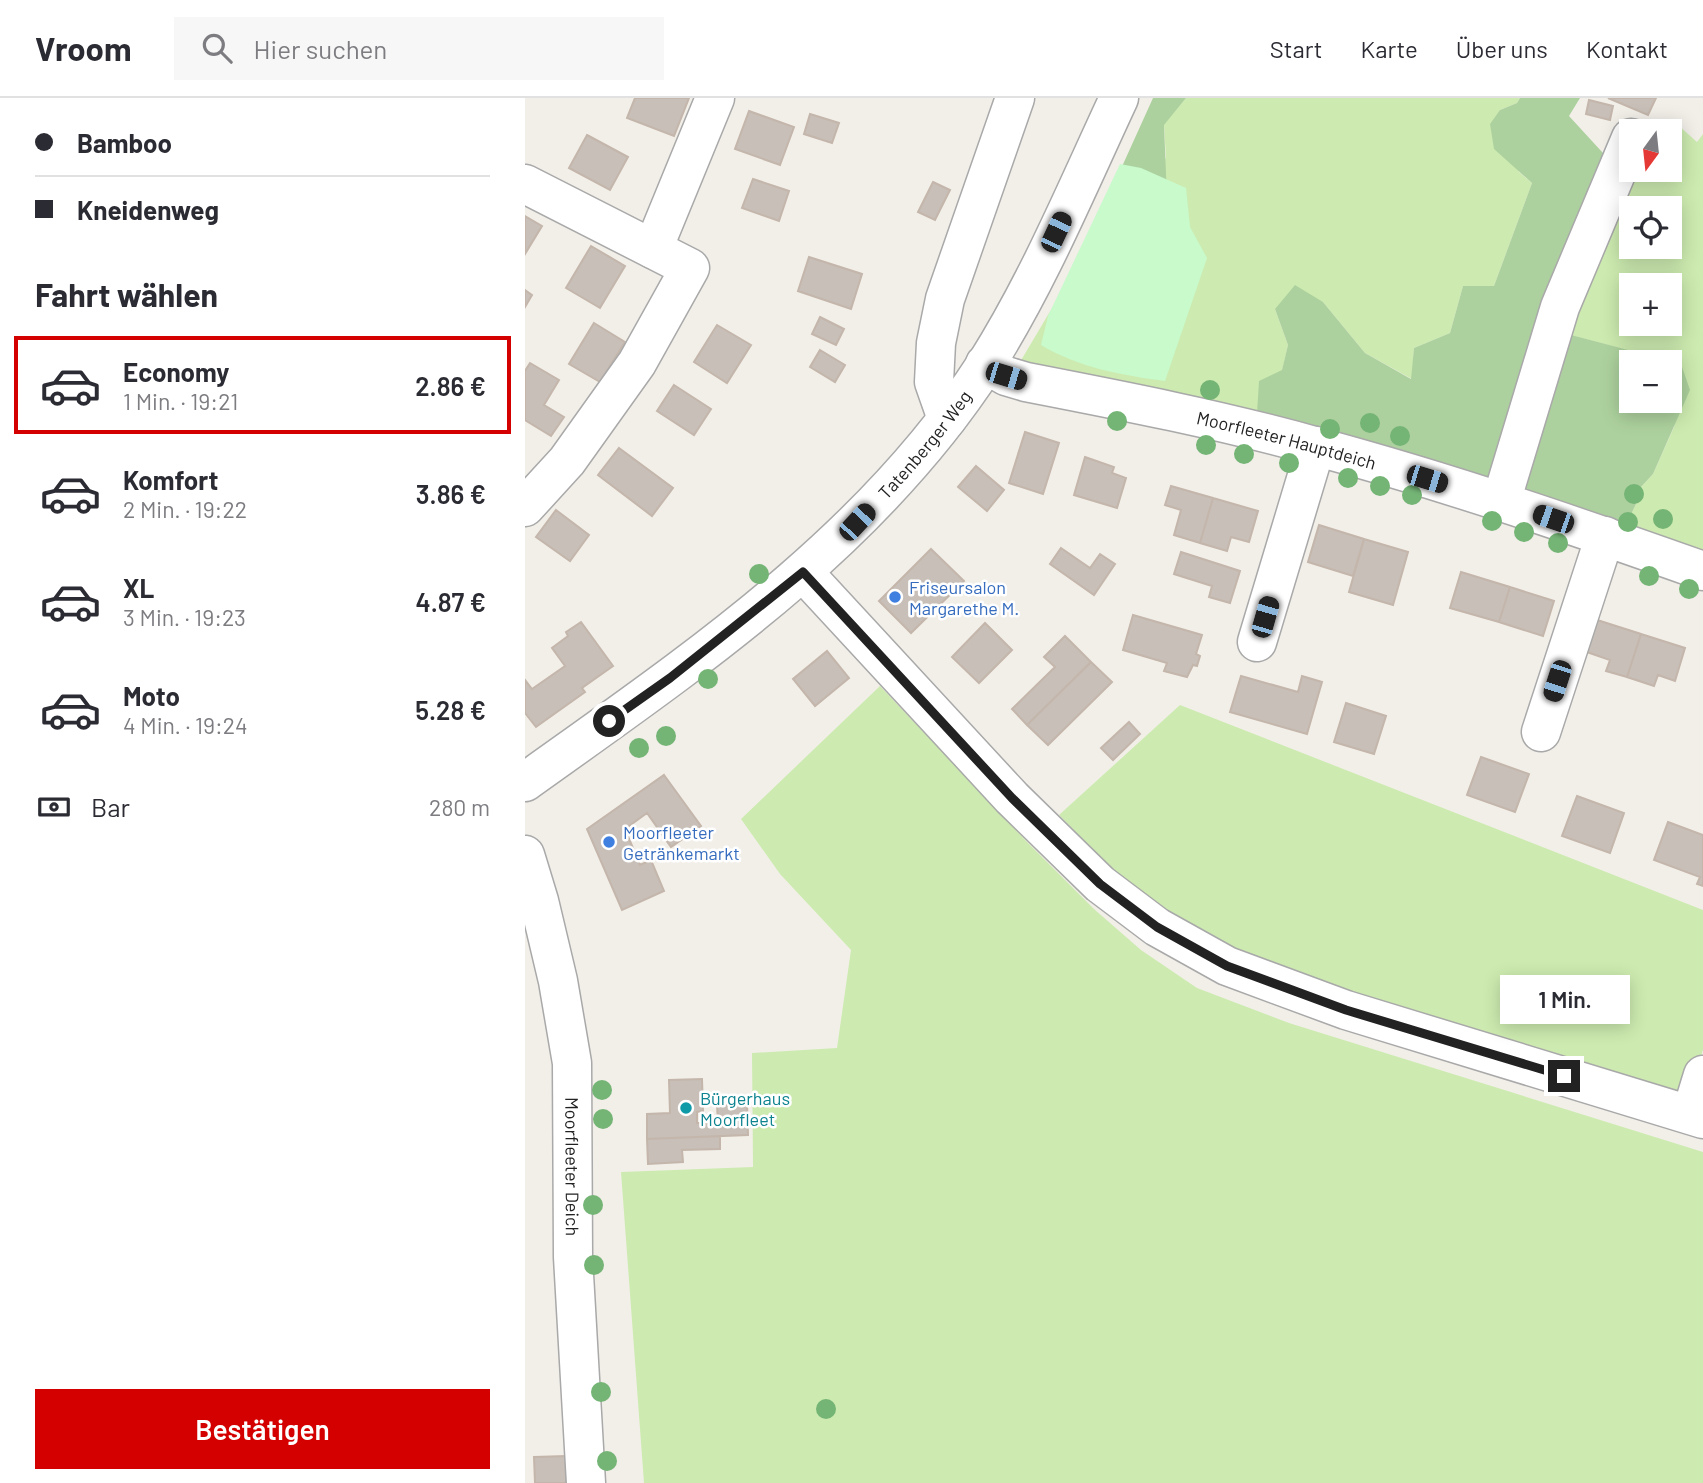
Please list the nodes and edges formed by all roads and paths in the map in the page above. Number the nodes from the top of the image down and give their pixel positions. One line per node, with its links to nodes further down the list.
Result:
1 (715, 98): 6 (street)
2 (1015, 98): 8 (street)
3 (1118, 98): 7 (street, Tatenberger Weg)
4 (1619, 166): 10 (street)
5 (525, 184): 6 (street)
6 (653, 249): 11 (street)
7 (985, 364): 8 (street, Tatenberger Weg); 9 (street, Moorfleeter Hauptdeich)
8 (947, 419): 14 (street, Tatenberger Weg)
9 (1316, 446): 10 (street, Moorfleeter Hauptdeich); 15 (street)
10 (1501, 502): 12 (street, Moorfleeter Hauptdeich)
11 (525, 507)
12 (1605, 536): 13 (street, Moorfleeter Hauptdeich); 16 (street)
13 (1703, 571)
14 (803, 572): 17 (street, Tatenberger Weg); 20 (street)
15 (1257, 642)
16 (1541, 732)
17 (525, 782)
18 (525, 855): 21 (street, Moorfleeter Deich)
19 (1703, 1074): 20 (street)
20 (1697, 1116)
21 (586, 1483)

